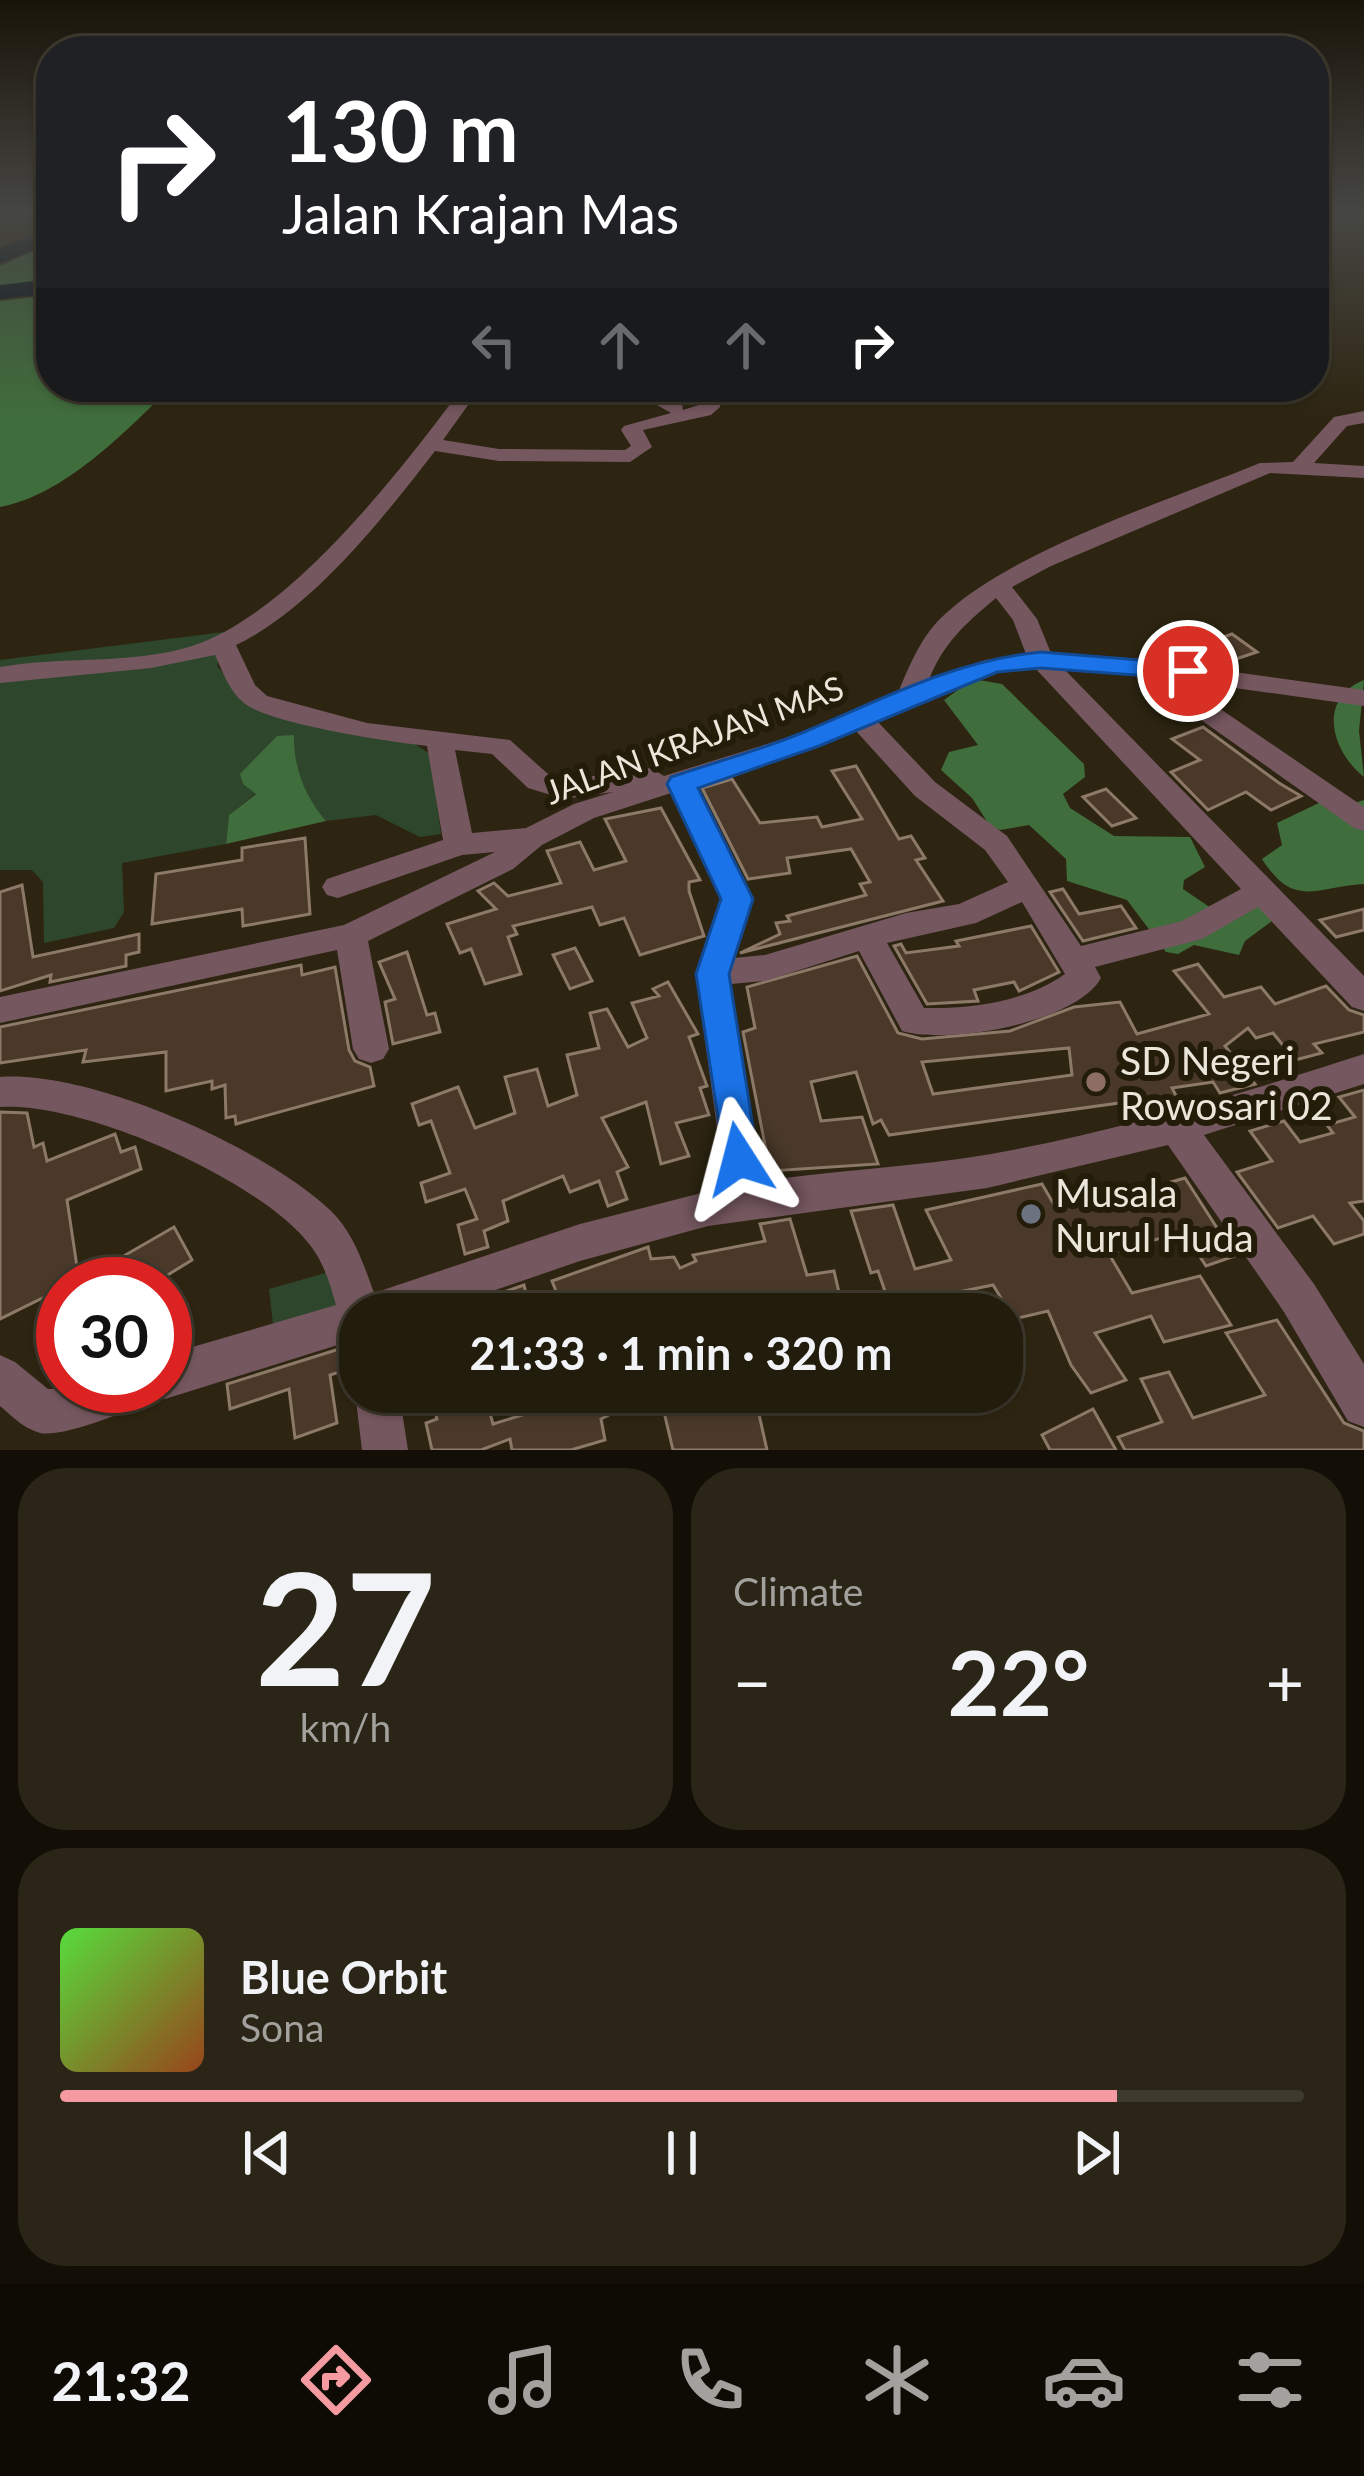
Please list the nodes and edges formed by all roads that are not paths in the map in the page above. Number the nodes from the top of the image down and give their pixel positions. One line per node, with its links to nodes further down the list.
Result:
1 (461, 402): 6 (street)
2 (663, 402): 4 (street)
3 (712, 402): 6 (street)
4 (674, 408)
5 (1364, 417): 7 (street)
6 (431, 444): 10 (street)
7 (1300, 467): 8 (street); 9 (street)
8 (1364, 472)
9 (998, 585): 11 (street); 14 (street)
10 (224, 644): 13 (street); 17 (street)
11 (1041, 660): 12 (street, JALAN KRAJAN MAS); 14 (street, JALAN KRAJAN MAS); 24 (street)
12 (1142, 667): 15 (street, JALAN KRAJAN MAS); 19 (street)
13 (0, 675)
14 (910, 696): 16 (street, JALAN KRAJAN MAS)
15 (1364, 698)
16 (859, 718): 18 (street, JALAN KRAJAN MAS); 22 (street)
17 (440, 742): 18 (street); 21 (street)
18 (692, 780): 20 (street, JALAN KRAJAN MAS); 28 (street)
19 (1364, 821)
20 (531, 838): 21 (street); 25 (street, JALAN KRAJAN MAS)
21 (459, 845): 23 (street)
22 (1028, 886): 26 (street); 27 (street)
23 (338, 887)
24 (1262, 890): 27 (street); 29 (street)
25 (351, 934): 30 (street, JALAN KRAJAN MAS); 31 (street)
26 (868, 938): 27 (street); 28 (street)
27 (1073, 960)
28 (712, 974): 35 (street)
29 (1364, 998)
30 (0, 1010)
31 (371, 1049)
32 (1364, 1069): 34 (street)
33 (0, 1092): 36 (street)
34 (1179, 1131): 35 (street); 41 (street)
35 (746, 1201): 37 (street)
36 (353, 1293)
37 (428, 1293)
38 (339, 1323): 39 (street)
39 (192, 1369)
40 (0, 1377): 42 (street)
41 (1364, 1405)
42 (36, 1408)
43 (379, 1413): 44 (street)
44 (385, 1450)

